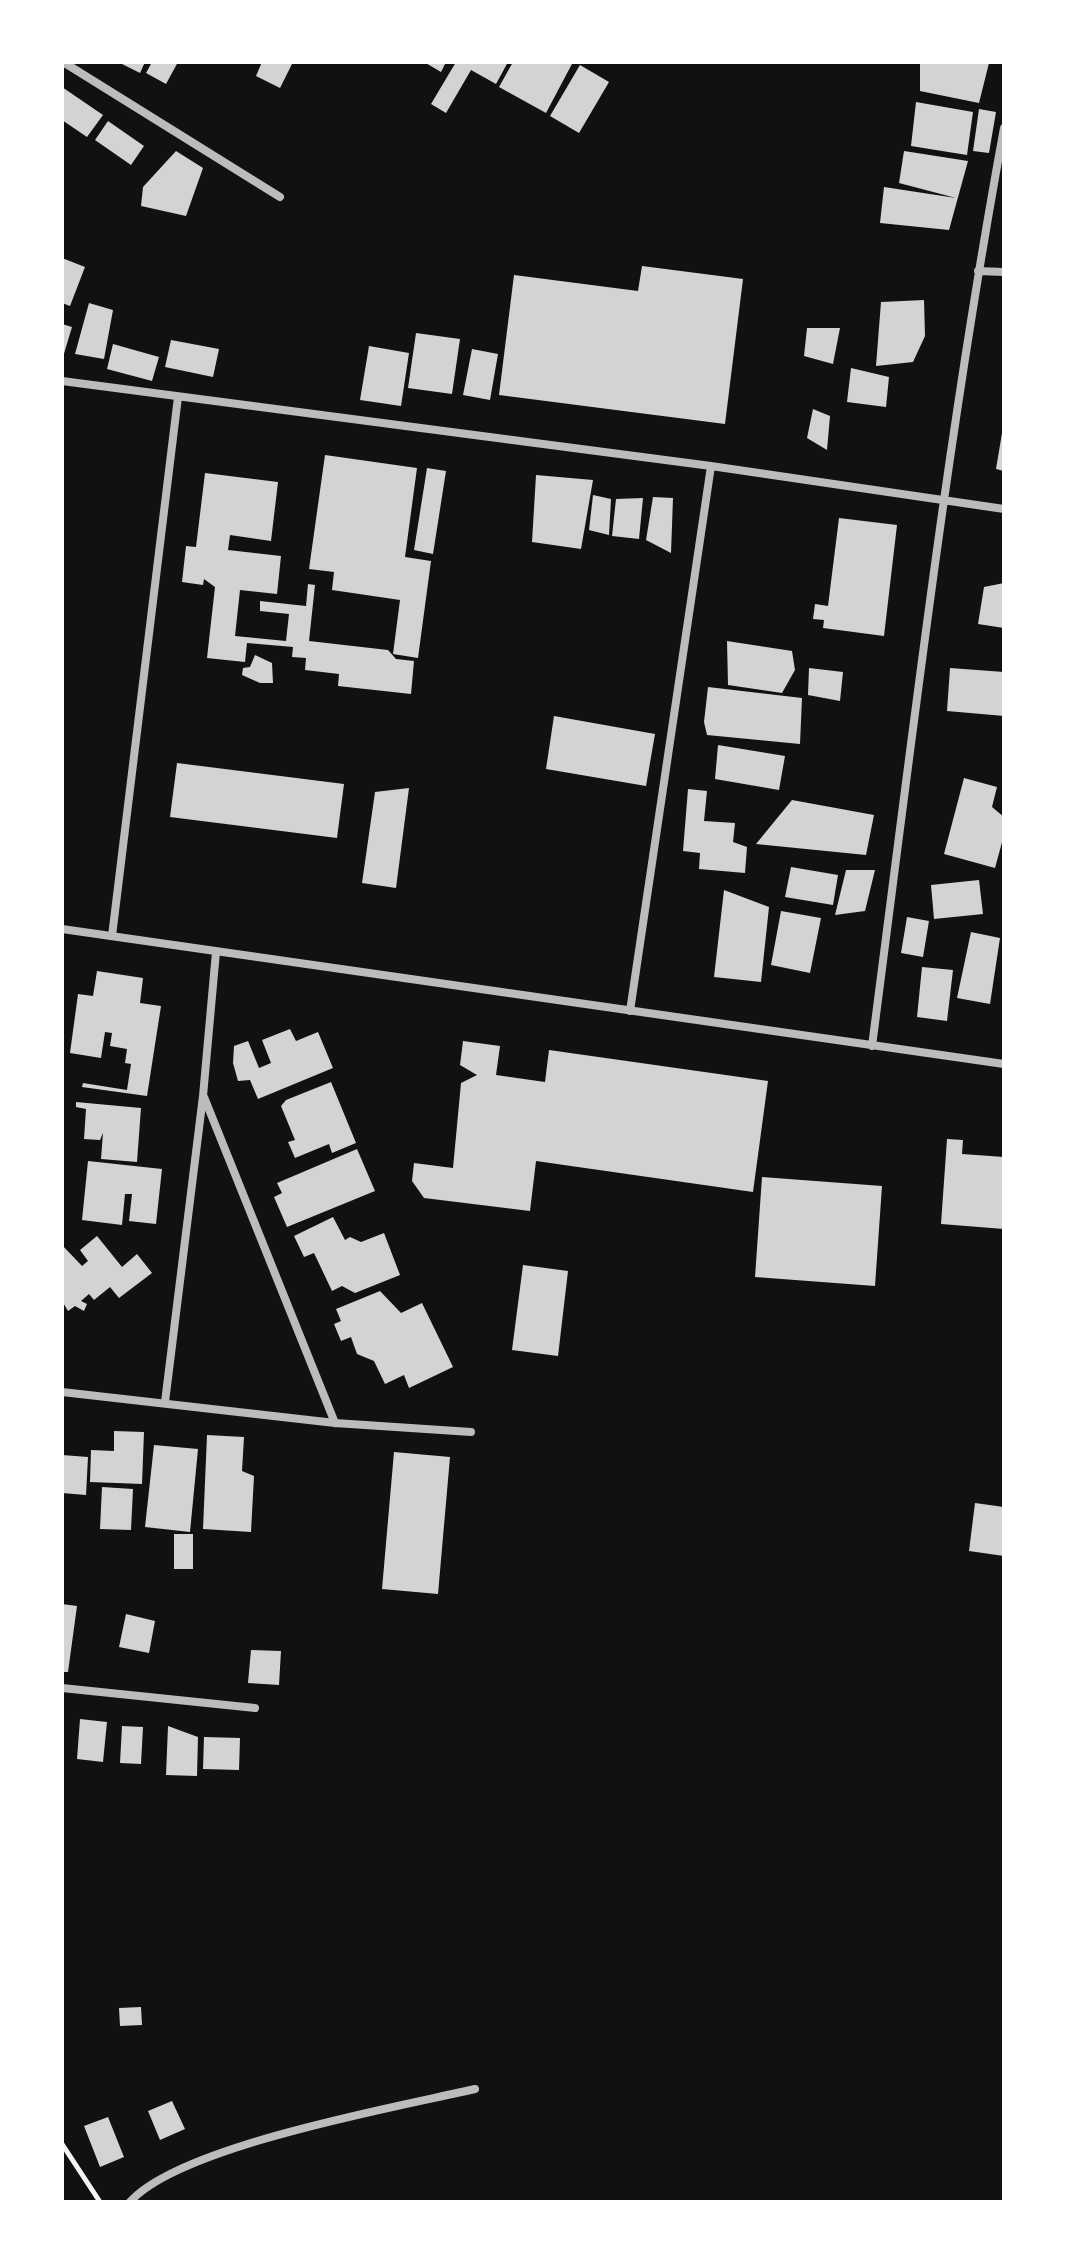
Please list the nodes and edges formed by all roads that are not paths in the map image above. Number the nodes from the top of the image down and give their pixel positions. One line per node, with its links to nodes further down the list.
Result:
1 (63, 62): 3 (street)
2 (1004, 128): 4 (street)
3 (280, 197)
4 (978, 271): 5 (street); 9 (street)
5 (1004, 272)
6 (62, 381): 7 (street)
7 (178, 397): 8 (street); 12 (street)
8 (711, 466): 9 (street); 14 (street)
9 (943, 502): 10 (street); 15 (street)
10 (1004, 509)
11 (62, 929): 12 (street)
12 (112, 936): 13 (street)
13 (216, 952): 14 (street); 17 (street)
14 (630, 1011): 15 (street)
15 (872, 1046): 16 (street)
16 (1004, 1064)
17 (203, 1096): 19 (street); 20 (street)
18 (62, 1392): 19 (street)
19 (165, 1402): 20 (street)
20 (335, 1423): 21 (street)
21 (471, 1432)
22 (62, 1688): 23 (street)
23 (255, 1708)
24 (475, 2089): 25 (street)
25 (130, 2202)

